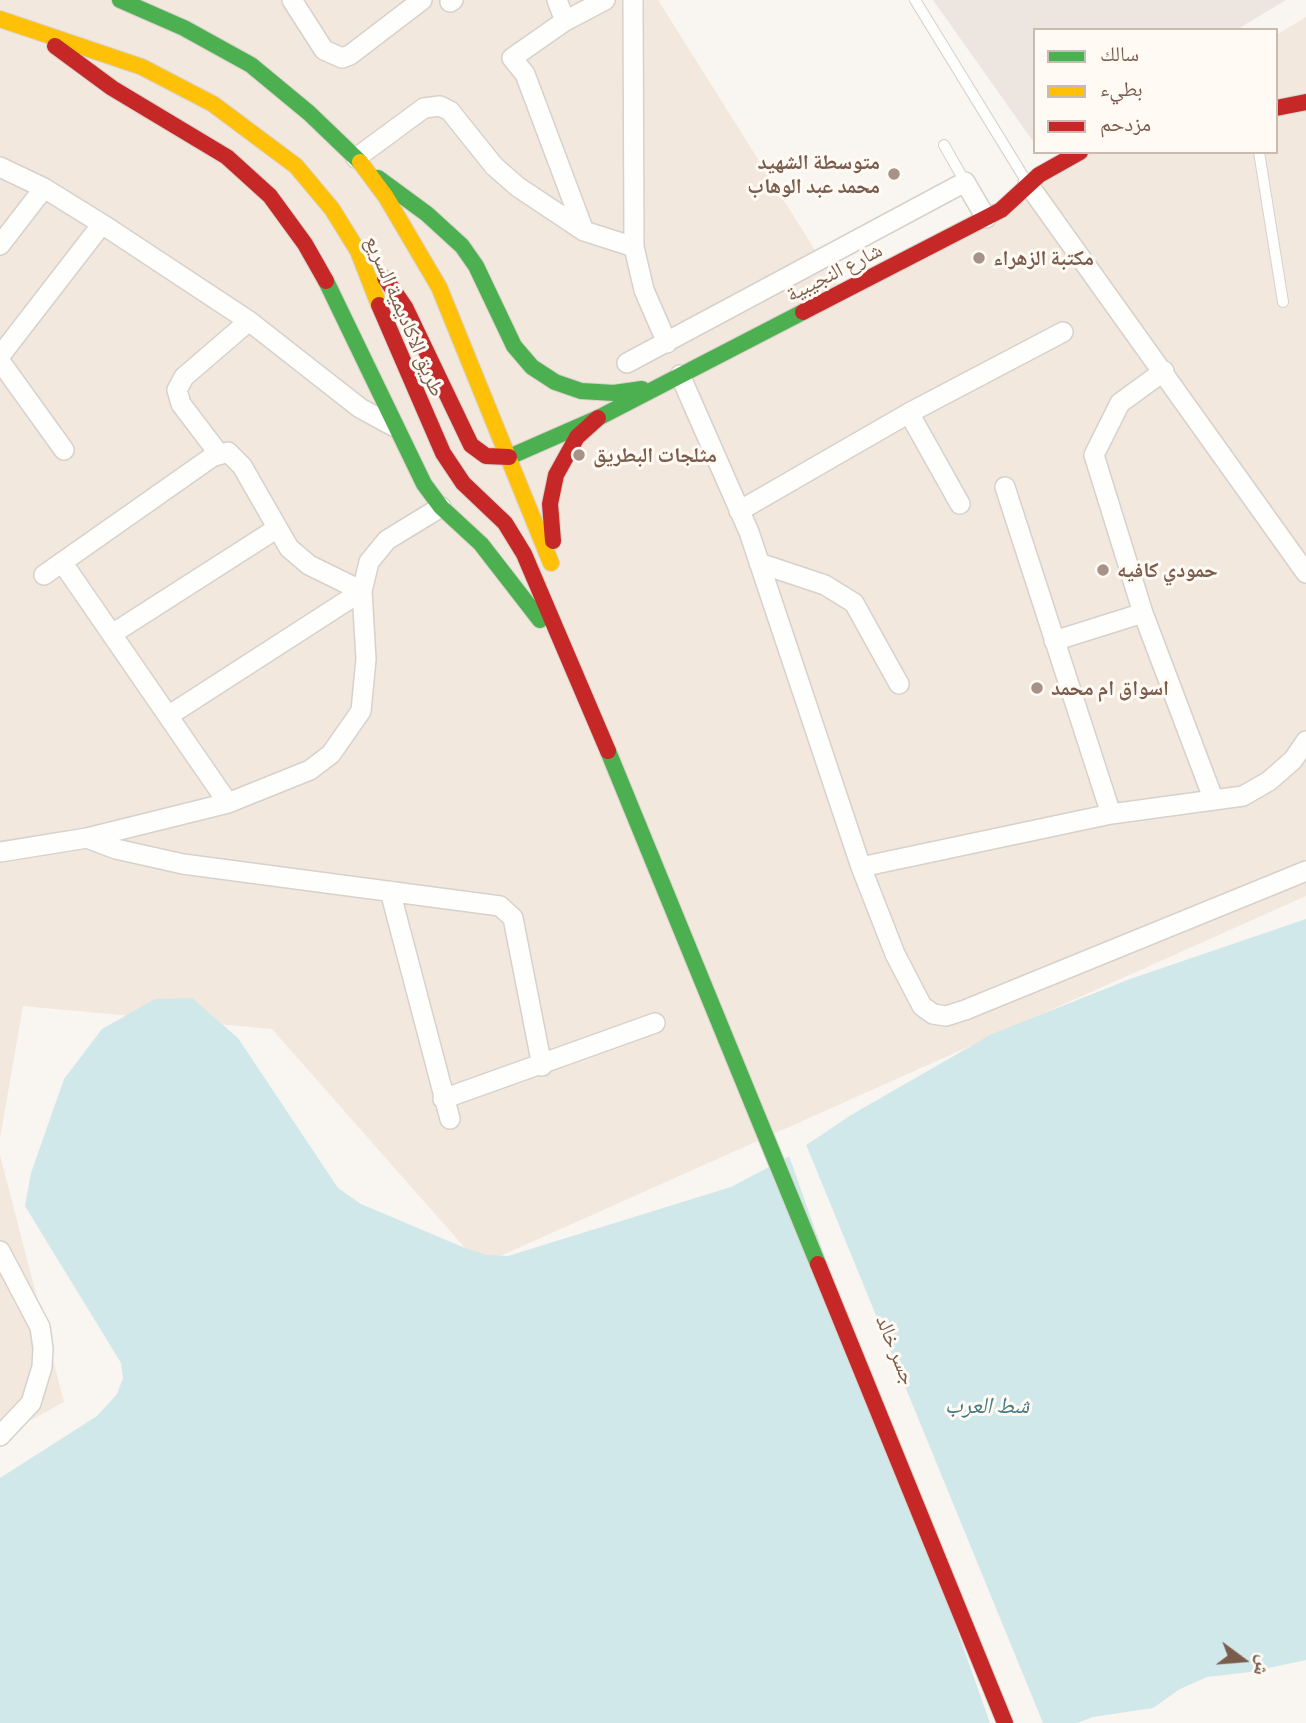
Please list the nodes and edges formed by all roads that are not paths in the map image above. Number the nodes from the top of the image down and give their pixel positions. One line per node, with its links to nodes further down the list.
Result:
1 (120, 0): 16 (main road, طريق الاكاديمية السريع)
2 (292, 0): 3 (street)
3 (422, 0)
4 (556, 0): 9 (street)
5 (605, 0): 9 (street)
6 (633, 0): 25 (street)
7 (915, 0): 19 (lane)
8 (0, 19): 10 (main road, طريق الاكاديمية السريع)
9 (565, 21): 23 (street)
10 (40, 32): 26 (main road, طريق الاكاديمية السريع); 38 (main road)
11 (1306, 102): 12 (main road)
12 (1278, 108)
13 (944, 145): 18 (lane)
14 (1076, 154): 19 (main road, شارع النجيبية)
15 (1259, 154): 27 (lane)
16 (358, 161): 23 (street); 35 (main road); 41 (main road, طريق الاكاديمية السريع)
17 (0, 167): 20 (street)
18 (965, 182): 21 (street); 30 (street)
19 (1028, 184): 21 (main road, شارع النجيبية); 34 (street)
20 (44, 188): 22 (street); 24 (street)
21 (986, 218): 35 (main road, شارع النجيبية)
22 (102, 224): 28 (street); 31 (street)
23 (584, 231): 25 (street)
24 (0, 245)
25 (634, 247): 30 (street)
26 (358, 251): 41 (main road); 54 (main road, طريق الاكاديمية السريع)
27 (1283, 302)
28 (248, 321): 38 (street); 40 (street)
29 (1063, 332): 36 (street)
30 (667, 344): 33 (street)
31 (0, 356)
32 (0, 361): 39 (street)
33 (627, 363)
34 (1164, 371): 49 (street); 52 (street)
35 (675, 377): 37 (main road, شارع النجيبية); 45 (street)
36 (909, 413): 43 (street); 45 (street)
37 (598, 418): 41 (main road); 41 (main road, طريق الاكاديمية السريع)
38 (396, 427): 44 (main road)
39 (64, 450)
40 (219, 454): 46 (street); 47 (street)
41 (509, 457)
42 (1005, 487): 55 (street)
43 (960, 504)
44 (441, 507): 51 (street); 54 (main road)
45 (739, 511): 48 (street)
46 (276, 528): 51 (street); 53 (street)
47 (62, 562): 50 (street); 53 (street)
48 (759, 563): 56 (street); 65 (street)
49 (1306, 573)
50 (44, 575)
51 (362, 591): 57 (street); 61 (street)
52 (1143, 613): 55 (street); 60 (street)
53 (112, 634): 57 (street)
54 (559, 637): 58 (main road, طريق الاكاديمية السريع)
55 (1054, 641): 62 (street)
56 (899, 684)
57 (168, 716): 61 (street)
58 (604, 741): 74 (main road, جسر خالد)
59 (1306, 741): 60 (street)
60 (1213, 798): 62 (street)
61 (228, 803): 63 (street)
62 (1111, 814): 65 (street)
63 (87, 838): 64 (street); 67 (street)
64 (0, 852)
65 (861, 867): 66 (street)
66 (1306, 871)
67 (390, 891): 69 (street); 70 (street)
68 (655, 1023): 69 (street)
69 (542, 1066): 70 (street)
70 (443, 1099): 71 (street)
71 (450, 1119)
72 (0, 1251): 73 (street)
73 (0, 1436)
74 (1005, 1723)

